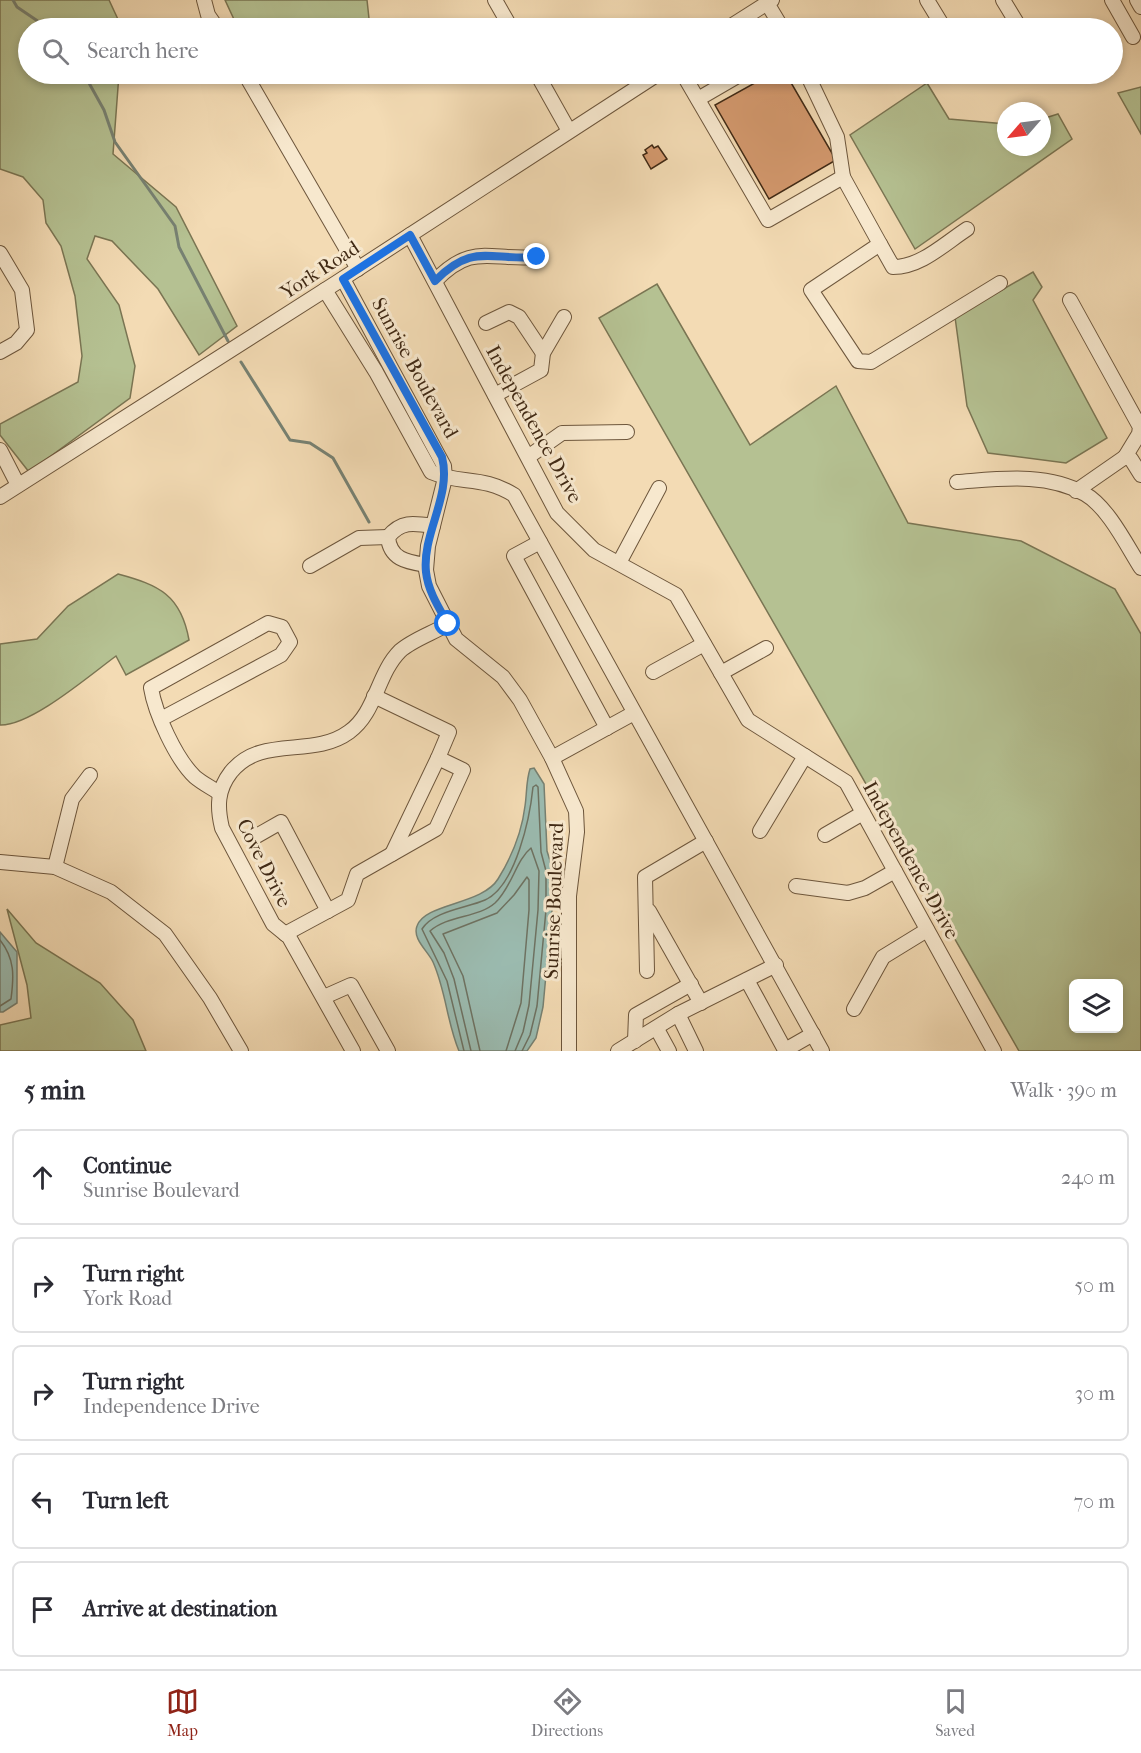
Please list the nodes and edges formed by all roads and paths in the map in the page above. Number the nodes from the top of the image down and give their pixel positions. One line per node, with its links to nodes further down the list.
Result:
1 (204, 0): 9 (street)
2 (495, 0): 10 (street)
3 (927, 0): 13 (street)
4 (1003, 0): 14 (street)
5 (1112, 0): 15 (street)
6 (1137, 0): 8 (street)
7 (770, 2): 11 (street); 12 (street)
8 (1141, 7)
9 (210, 18)
10 (505, 18)
11 (744, 18)
12 (777, 18)
13 (938, 18)
14 (1014, 18)
15 (1122, 18)
16 (1123, 19): 17 (street)
17 (1133, 37)
18 (251, 84): 32 (street)
19 (543, 84): 25 (street)
20 (642, 84): 25 (street, York Road)
21 (689, 84): 24 (street)
22 (724, 84): 24 (street)
23 (812, 84): 26 (street)
24 (698, 99): 26 (street)
25 (569, 131): 28 (street, York Road)
26 (843, 177): 29 (street)
27 (967, 229): 29 (street)
28 (410, 235): 32 (street, York Road); 34 (street, Independence Drive)
29 (880, 244): 35 (street)
30 (0, 253): 40 (street)
31 (537, 257): 34 (street)
32 (358, 269): 33 (street, York Road)
33 (343, 279): 36 (street, York Road); 48 (street, Sunrise Boulevard)
34 (435, 281): 42 (street, Independence Drive)
35 (1000, 283)
36 (325, 290): 48 (street, Sunrise Boulevard); 50 (street, York Road)
37 (1070, 300): 46 (street)
38 (564, 317): 41 (street)
39 (486, 323): 41 (street)
40 (0, 352)
41 (543, 353): 42 (street)
42 (495, 395): 45 (street, Independence Drive)
43 (627, 432): 45 (street)
44 (0, 450): 50 (street)
45 (528, 456): 57 (street, Independence Drive)
46 (1125, 457): 47 (street); 52 (street)
47 (1141, 475)
48 (445, 478): 54 (street, Sunrise Boulevard); 56 (street)
49 (957, 482): 52 (street)
50 (18, 485): 53 (street, York Road)
51 (659, 488): 57 (street)
52 (1077, 491): 60 (street)
53 (1, 492)
54 (433, 526): 55 (street); 58 (street, Sunrise Boulevard)
55 (388, 537): 58 (street); 59 (street)
56 (540, 542): 67 (street); 69 (street)
57 (619, 564): 62 (street, Independence Drive)
58 (426, 565): 61 (street, Sunrise Boulevard)
59 (310, 566)
60 (1141, 568)
61 (448, 624): 66 (street); 72 (street, Sunrise Boulevard)
62 (704, 644): 64 (street); 65 (street, Independence Drive)
63 (766, 648): 65 (street)
64 (653, 672)
65 (721, 673): 70 (street, Independence Drive)
66 (374, 696): 71 (street); 74 (street)
67 (634, 713): 69 (street); 79 (street)
68 (161, 719): 68 (street); 74 (street)
69 (607, 728): 72 (street)
70 (805, 756): 75 (street, Independence Drive); 76 (street)
71 (438, 758): 80 (street); 80 (street)
72 (552, 758): 103 (street, Sunrise Boulevard)
73 (90, 775): 82 (street)
74 (219, 793): 88 (street, Cove Drive)
75 (863, 813): 77 (street); 83 (street, Independence Drive)
76 (760, 831)
77 (825, 835)
78 (253, 838): 86 (street)
79 (706, 841): 85 (street); 89 (street)
80 (392, 854): 86 (street)
81 (0, 862): 82 (street)
82 (55, 867): 100 (street)
83 (895, 871): 84 (street); 87 (street, Independence Drive)
84 (796, 886)
85 (646, 906): 90 (street); 92 (street)
86 (328, 911): 88 (street)
87 (927, 930): 95 (street); 108 (street, Independence Drive)
88 (285, 934): 93 (street, Cove Drive)
89 (776, 965): 91 (street); 98 (street)
90 (647, 971)
91 (747, 980): 94 (street); 98 (street)
92 (691, 984): 94 (street); 99 (street)
93 (324, 997): 101 (street, Cove Drive); 102 (street)
94 (701, 1003): 96 (street)
95 (854, 1009)
96 (678, 1014): 97 (street); 106 (street)
97 (657, 1029): 99 (street); 105 (street)
98 (813, 1034): 107 (street)
99 (635, 1041): 104 (street)
100 (241, 1051)
101 (353, 1051)
102 (387, 1051)
103 (569, 1051)
104 (618, 1051)
105 (669, 1051)
106 (696, 1051)
107 (822, 1051)
108 (993, 1051)

